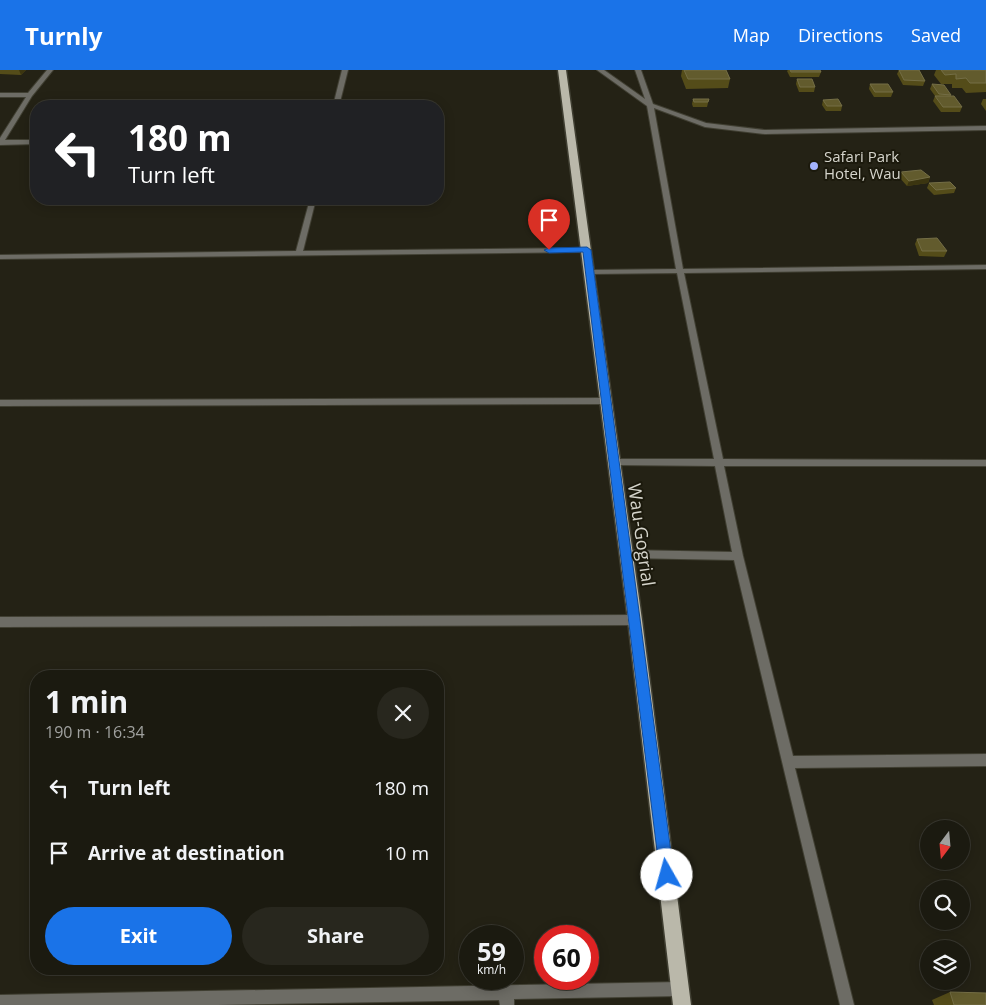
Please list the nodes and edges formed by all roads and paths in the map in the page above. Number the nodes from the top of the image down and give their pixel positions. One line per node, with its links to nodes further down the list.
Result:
1 (50, 70): 7 (street)
2 (345, 70): 8 (street)
3 (562, 70): 14 (main road, Wau-Gogrial)
4 (600, 70): 9 (street)
5 (638, 70): 9 (street)
6 (0, 95): 7 (street)
7 (30, 95): 12 (street)
8 (338, 100)
9 (650, 105): 10 (street); 18 (street)
10 (986, 128)
11 (30, 142): 12 (street)
12 (0, 143)
13 (311, 205): 15 (street)
14 (587, 250): 15 (street); 19 (main road, Wau-Gogrial)
15 (299, 253): 16 (street)
16 (0, 257)
17 (986, 267): 18 (street)
18 (680, 271): 19 (street); 23 (street)
19 (590, 272): 20 (main road, Wau-Gogrial)
20 (606, 401): 21 (street); 22 (main road, Wau-Gogrial)
21 (0, 403)
22 (614, 462): 23 (street); 25 (main road, Wau-Gogrial)
23 (719, 462): 24 (street); 26 (street)
24 (986, 463)
25 (626, 554): 26 (street); 27 (main road, Wau-Gogrial)
26 (738, 556): 30 (street)
27 (635, 620): 28 (street); 31 (main road, Wau-Gogrial)
28 (0, 622)
29 (986, 760): 30 (street)
30 (788, 762): 35 (street)
31 (680, 989): 32 (street); 34 (main road, Wau-Gogrial)
32 (507, 998): 33 (street)
33 (0, 1002)
34 (682, 1005)
35 (847, 1005)

